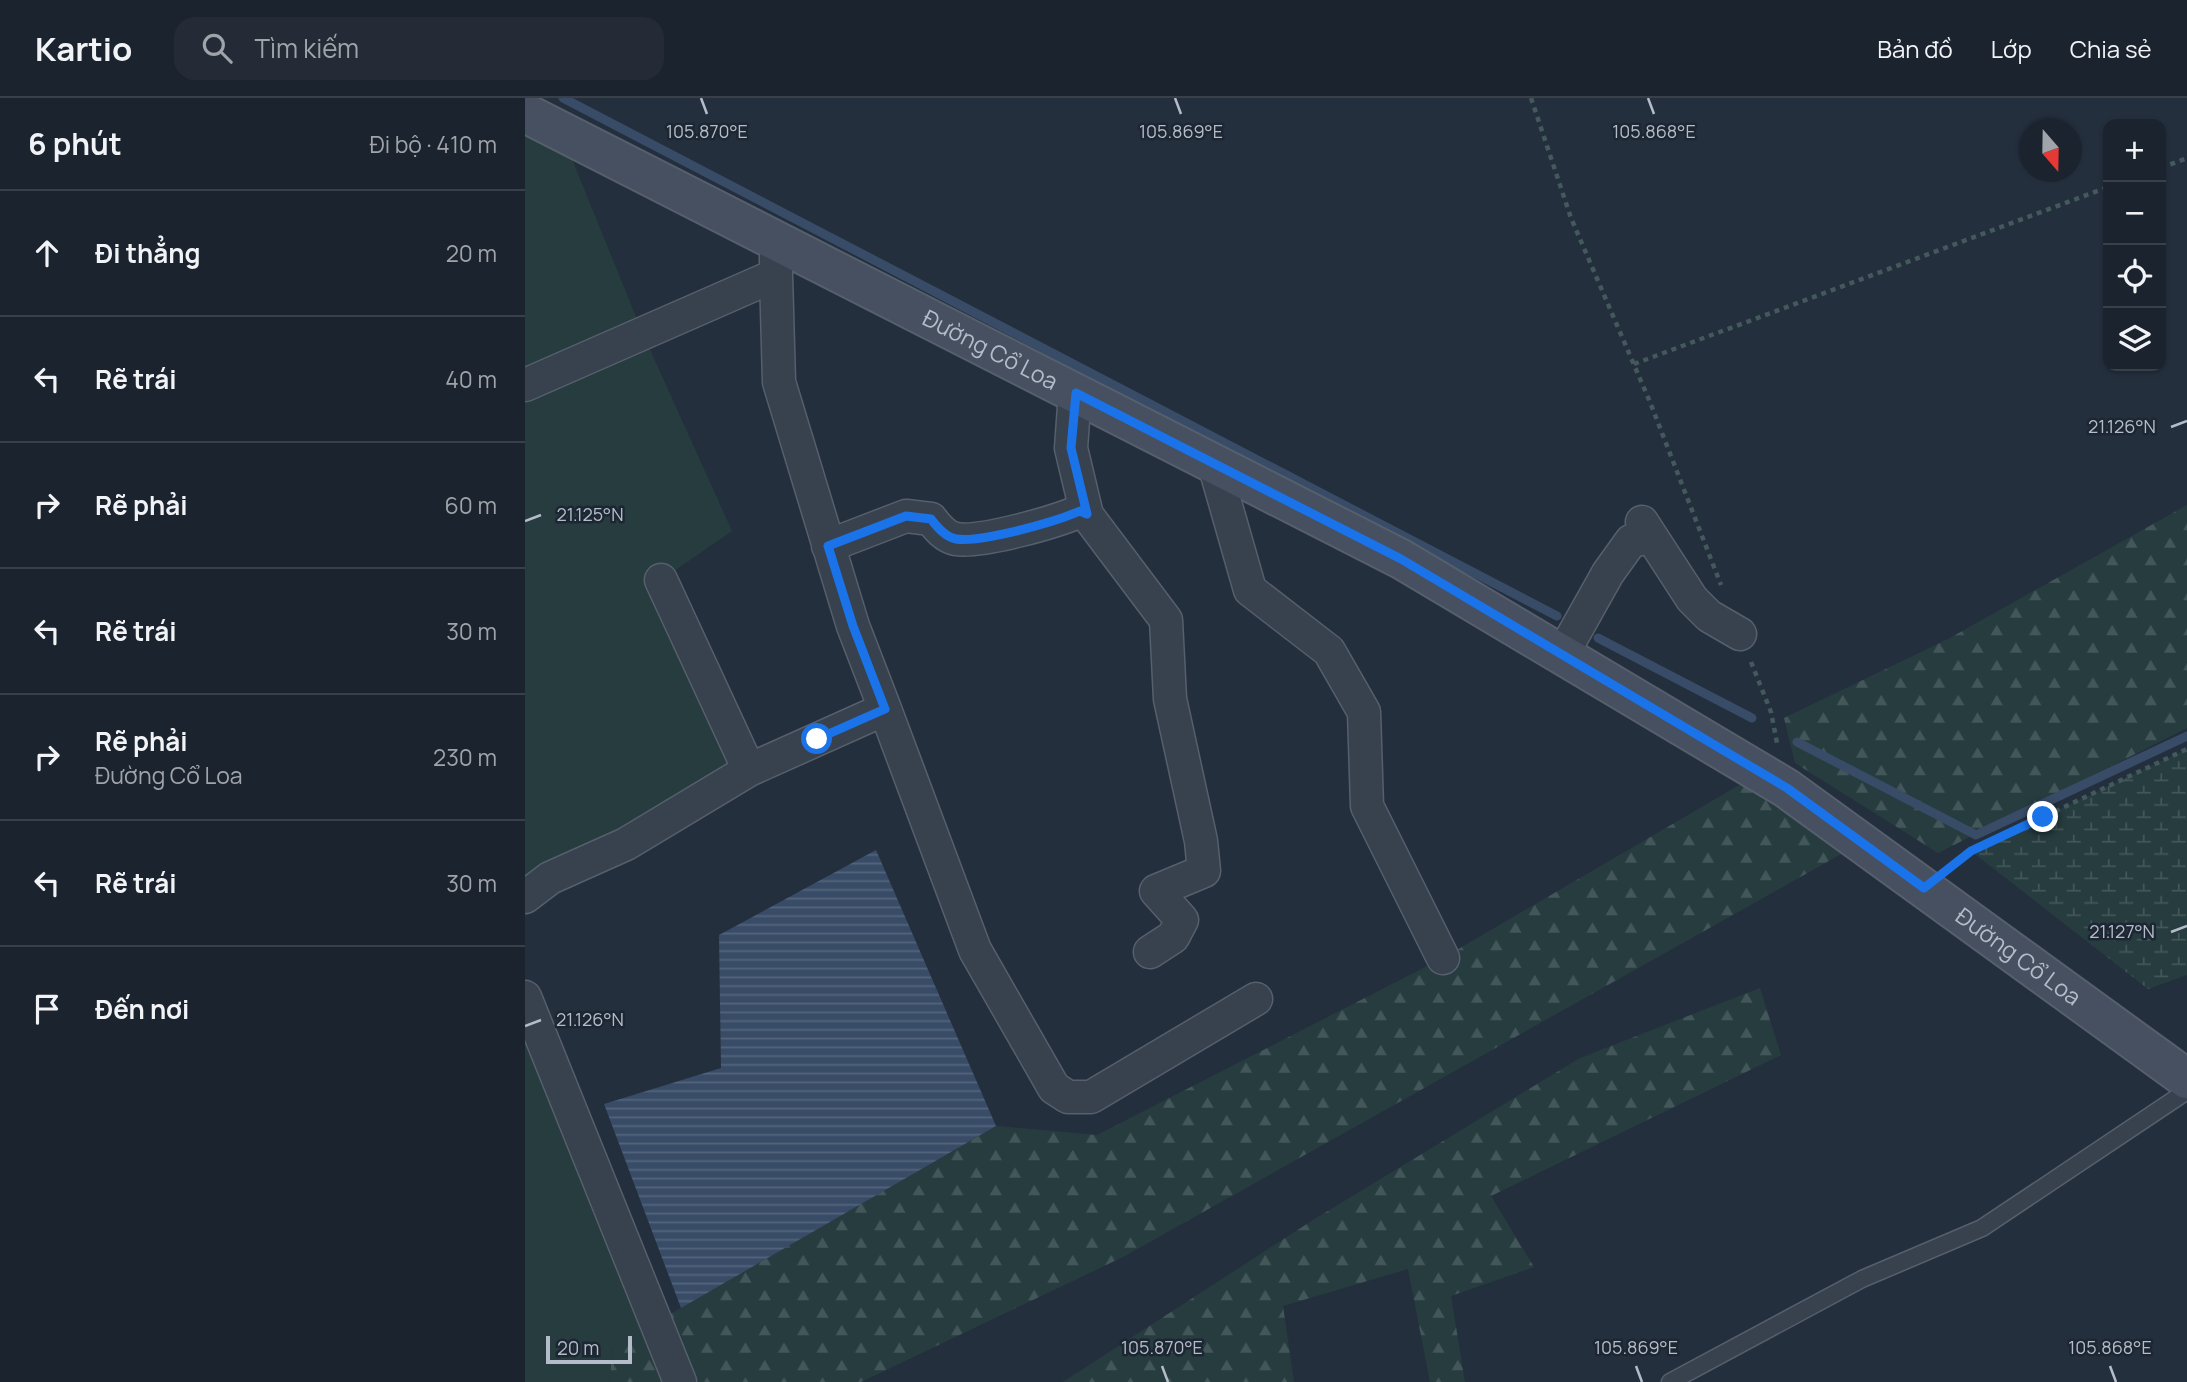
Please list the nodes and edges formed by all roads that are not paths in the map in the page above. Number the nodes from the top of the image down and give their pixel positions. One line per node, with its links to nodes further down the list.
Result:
1 (525, 113): 2 (street, Đường Cổ Loa)
2 (776, 258): 3 (street); 4 (street, Đường Cổ Loa); 7 (street)
3 (525, 385)
4 (1076, 393): 5 (street, Đường Cổ Loa); 6 (street)
5 (1215, 464): 10 (street, Đường Cổ Loa); 15 (street)
6 (1087, 514): 7 (street); 14 (street)
7 (828, 546): 11 (street)
8 (661, 580): 12 (street)
9 (1740, 634): 10 (street)
10 (1562, 655): 18 (street, Đường Cổ Loa)
11 (885, 709): 12 (street); 17 (street)
12 (749, 770): 13 (street)
13 (525, 897)
14 (1150, 952)
15 (1443, 958)
16 (525, 997): 20 (street)
17 (1256, 999)
18 (2187, 1079)
19 (2187, 1091): 21 (lane)
20 (680, 1382)
21 (1670, 1382)

